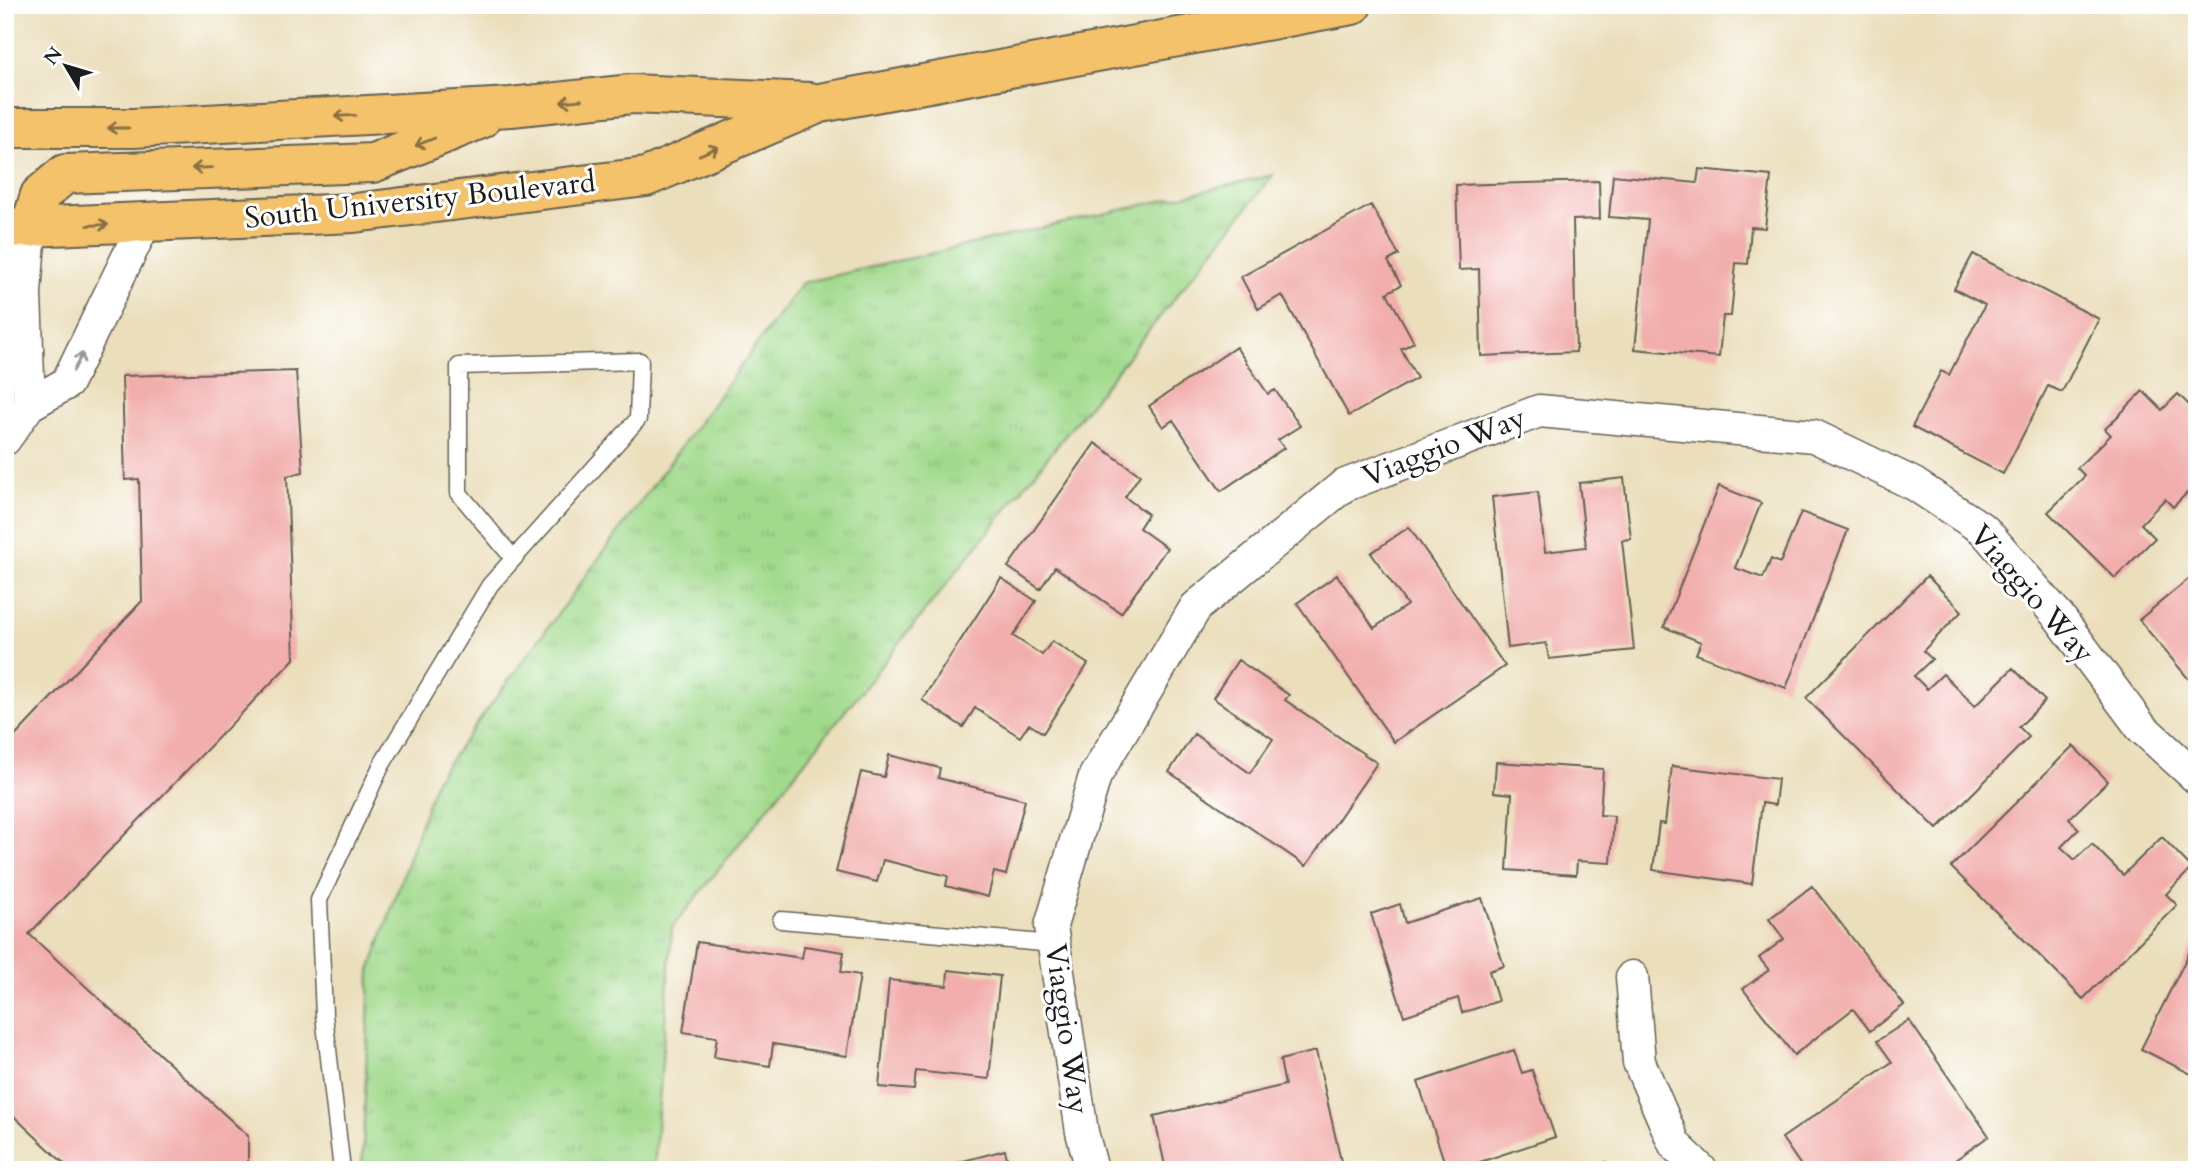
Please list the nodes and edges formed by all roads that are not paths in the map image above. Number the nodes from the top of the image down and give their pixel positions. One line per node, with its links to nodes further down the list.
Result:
1 (1337, 7): 2 (main road, South University Boulevard)
2 (820, 103): 3 (main road, South University Boulevard, one-way to 3); 5 (main road, South University Boulevard, one-way to 2)
3 (511, 107): 4 (main road, South University Boulevard, one-way to 4); 6 (main road, one-way to 6)
4 (5, 128)
5 (144, 223): 6 (main road, South University Boulevard, one-way to 5); 7 (street, one-way to 5)
6 (17, 228): 7 (street)
7 (29, 405): 8 (street)
8 (5, 439)
9 (513, 558): 9 (lane); 14 (lane)
10 (2197, 778): 12 (street, Viaggio Way)
11 (781, 920): 12 (lane)
12 (1054, 944): 15 (street, Viaggio Way)
13 (1632, 977): 16 (street)
14 (342, 1170)
15 (1093, 1170)
16 (1701, 1170)

